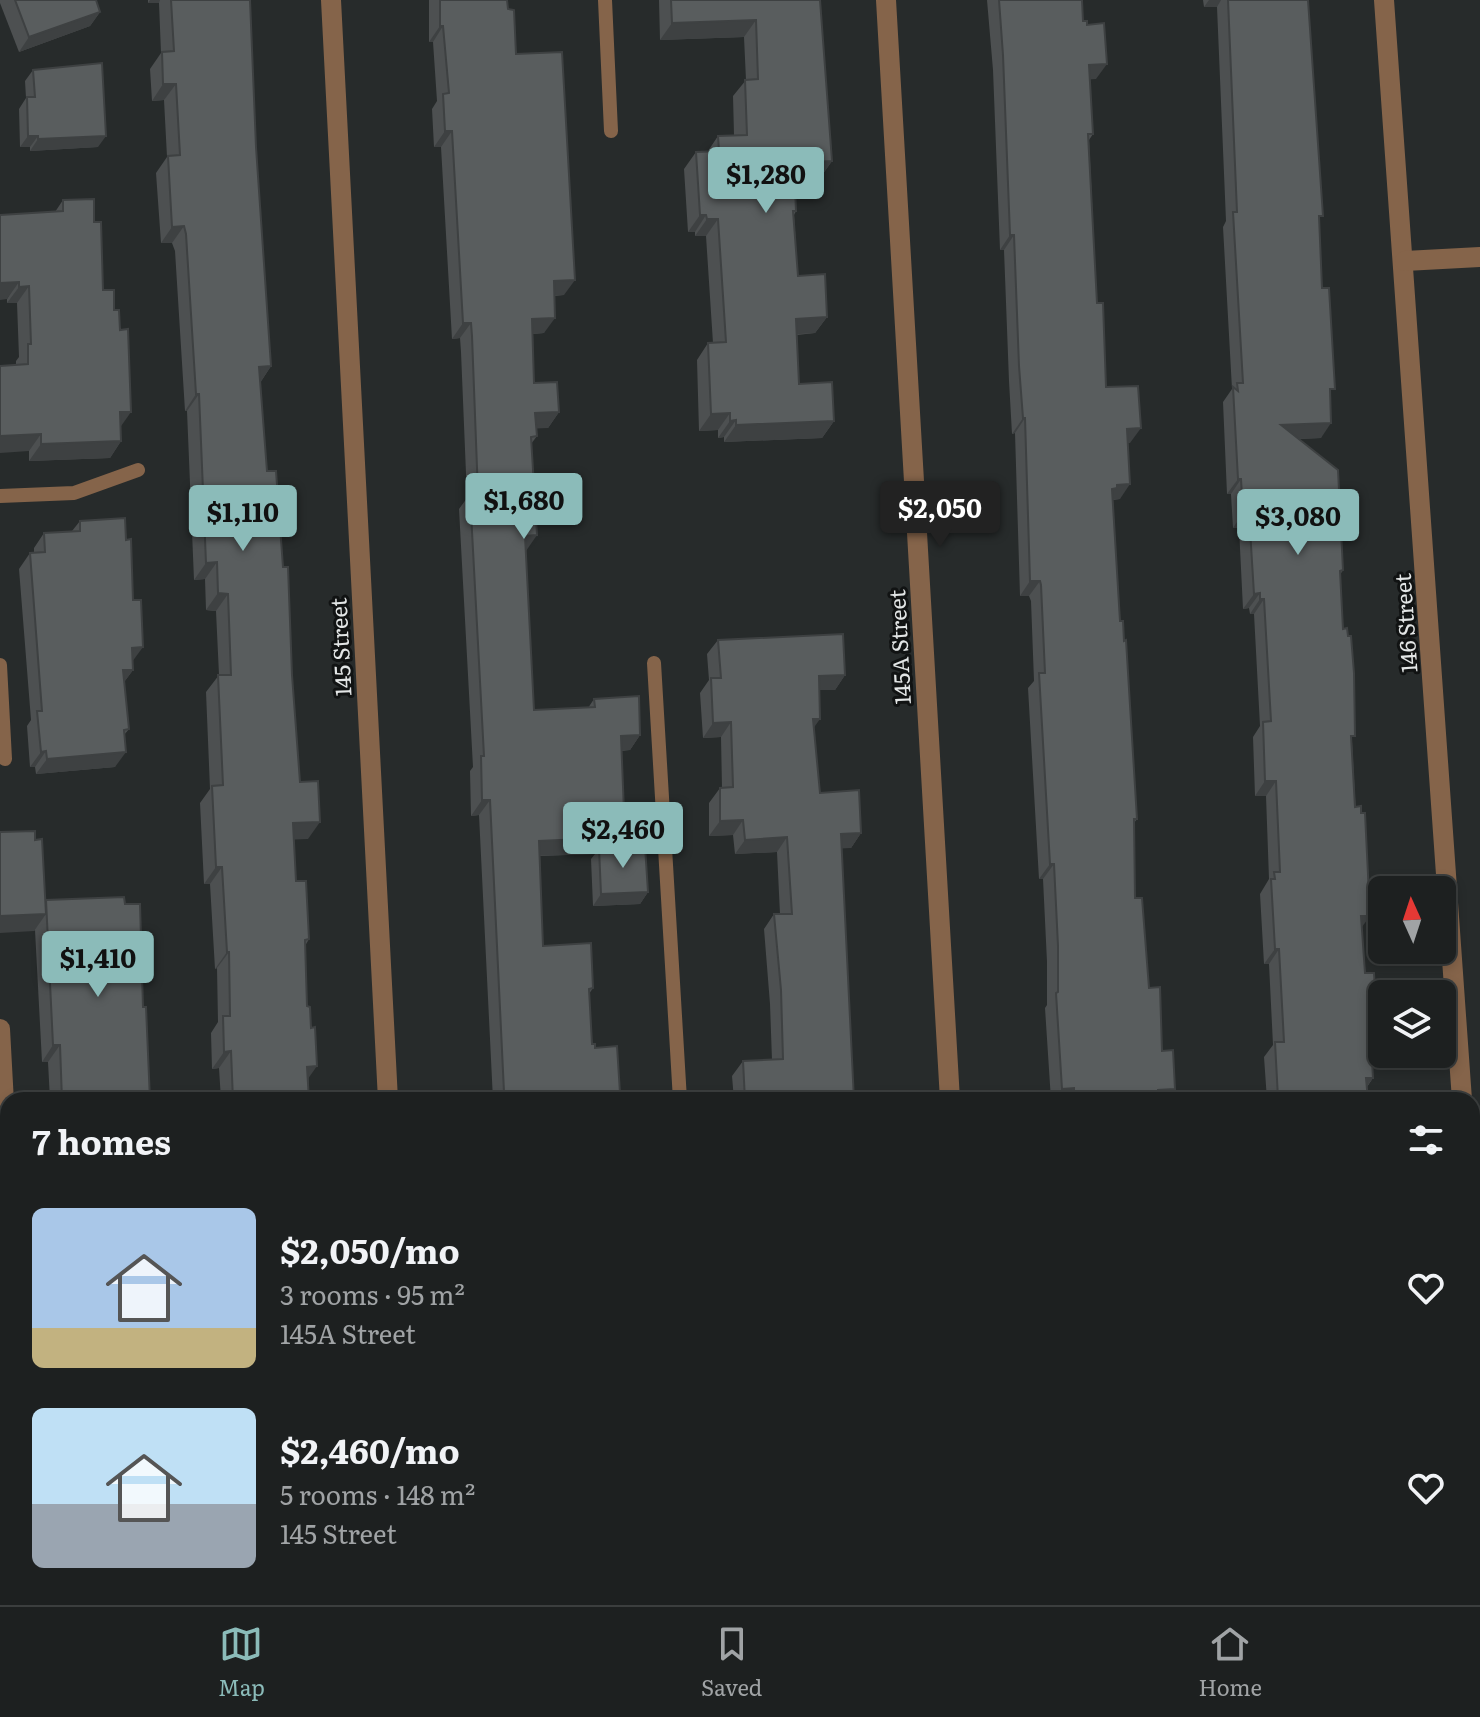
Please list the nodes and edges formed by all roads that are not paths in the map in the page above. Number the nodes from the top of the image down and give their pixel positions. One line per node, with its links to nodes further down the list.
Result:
1 (331, 0): 15 (street, 145 Street)
2 (605, 0): 5 (lane)
3 (886, 0): 17 (street, 145A Street)
4 (1384, 0): 7 (street, 146 Street)
5 (611, 131)
6 (1480, 257): 7 (street)
7 (1405, 261): 18 (street, 146 Street)
8 (138, 470): 9 (lane)
9 (0, 496)
10 (654, 663): 16 (lane)
11 (0, 665): 12 (lane)
12 (5, 759)
13 (0, 1029): 14 (street)
14 (3, 1092)
15 (388, 1092)
16 (680, 1092)
17 (950, 1092)
18 (1461, 1092)

